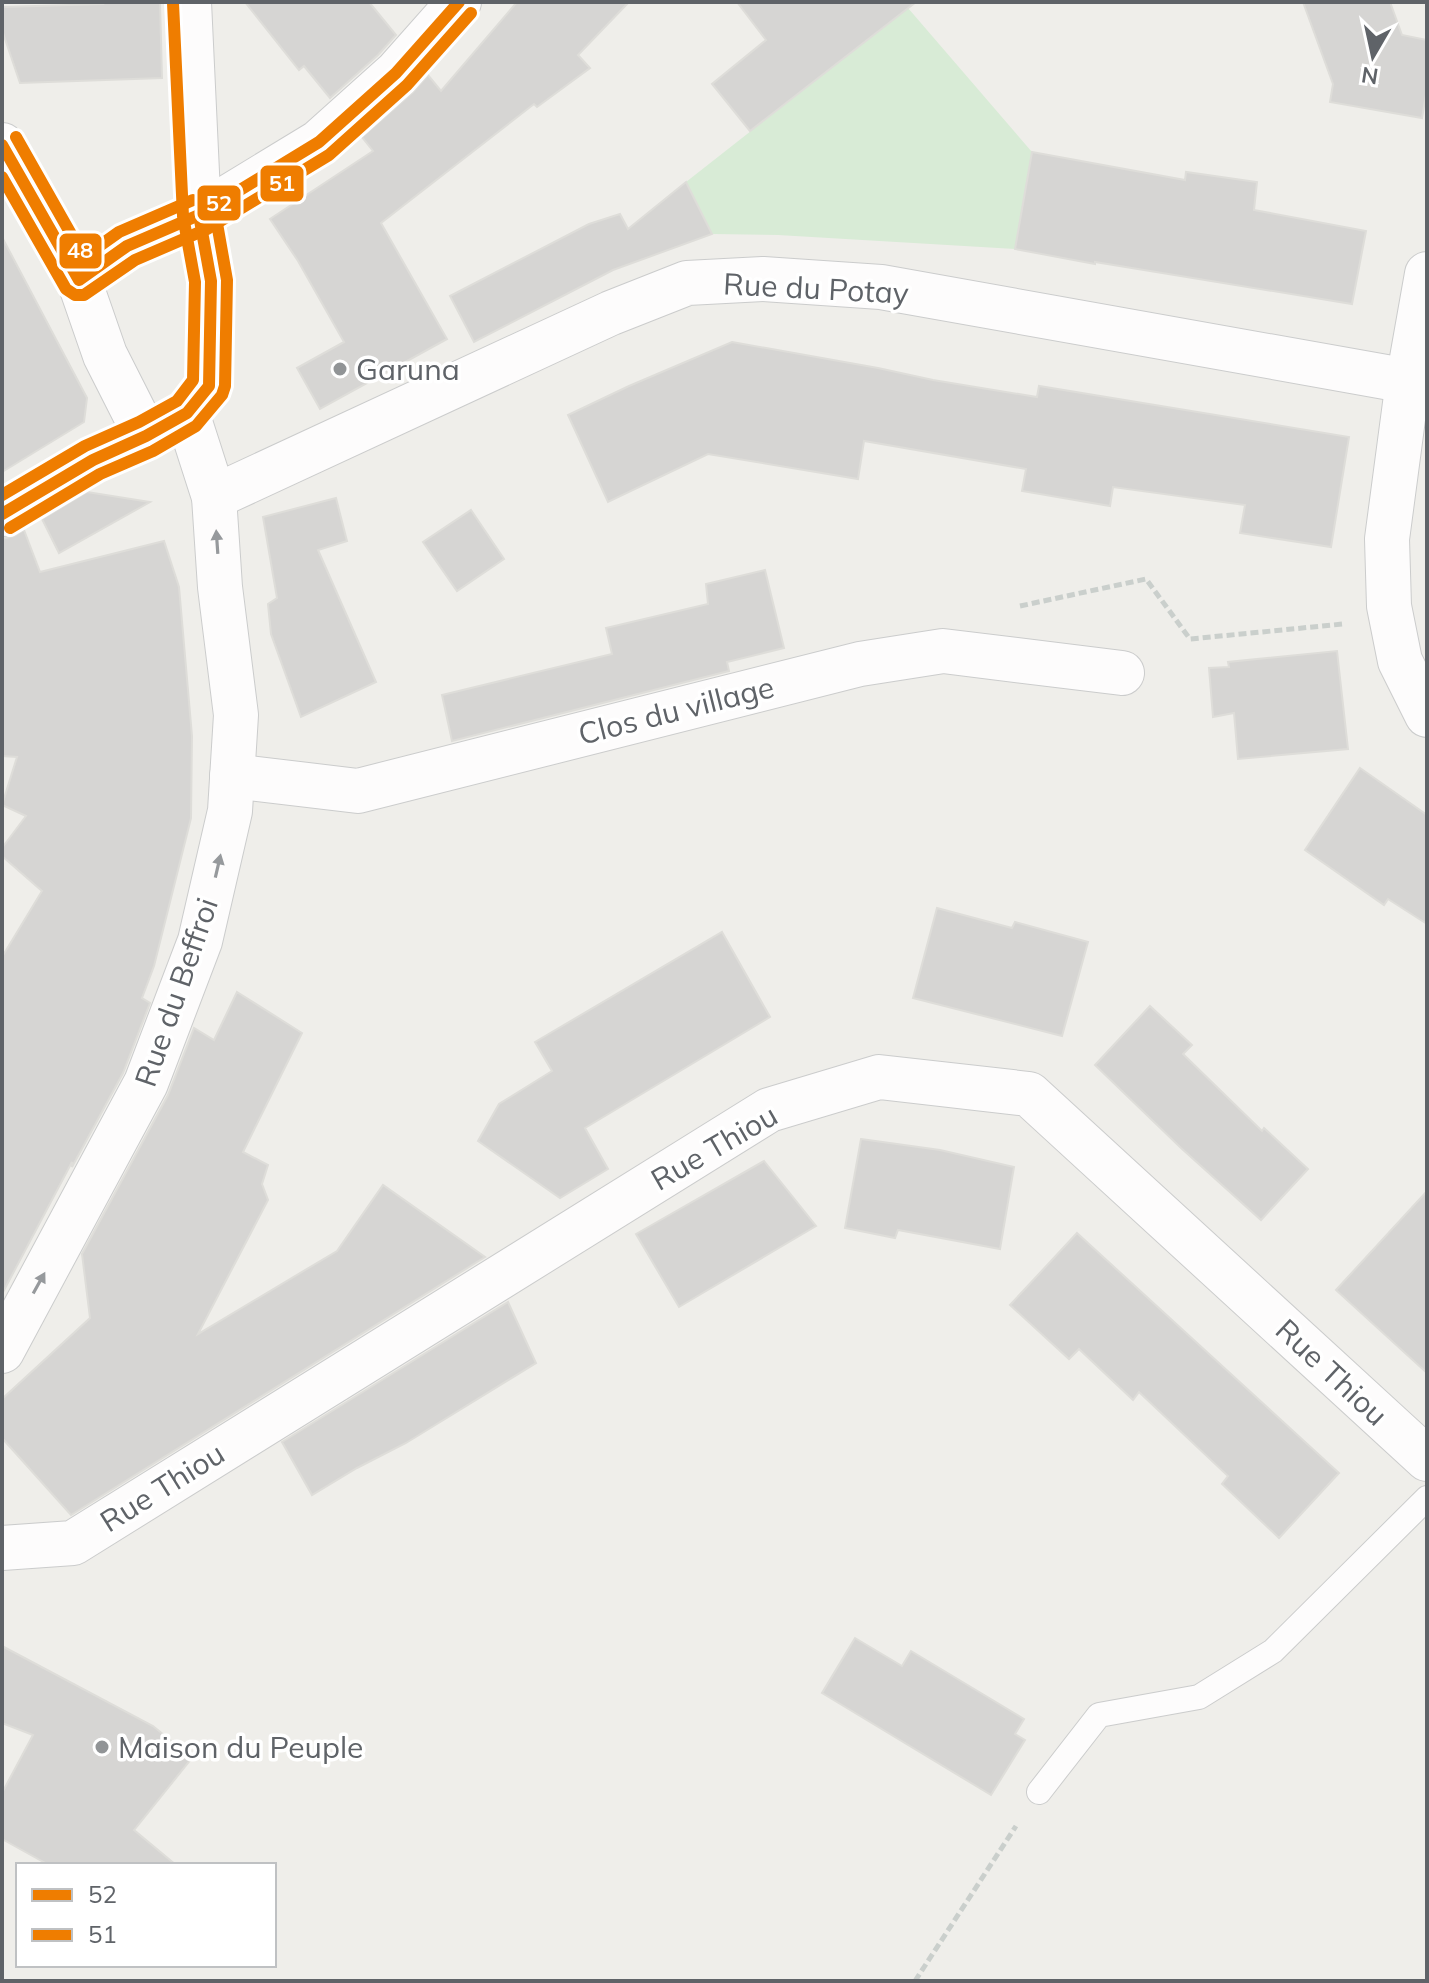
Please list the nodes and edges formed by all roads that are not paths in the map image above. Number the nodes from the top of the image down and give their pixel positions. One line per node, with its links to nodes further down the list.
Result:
1 (189, 2): 4 (street, Rue du Beffroi)
2 (459, 2): 4 (street)
3 (2, 145): 6 (street)
4 (199, 215): 6 (street); 8 (street, Rue du Beffroi)
5 (1427, 274): 7 (street)
6 (79, 280): 9 (street)
7 (1408, 381): 10 (street, Rue du Potay); 13 (street)
8 (198, 400): 9 (street); 10 (street, Rue du Beffroi)
9 (146, 436): 11 (street)
10 (214, 497): 14 (street, Rue du Beffroi, one-way to 10)
11 (2, 514)
12 (1122, 673): 14 (street, Clos du village)
13 (1427, 715)
14 (232, 776): 15 (street, Rue du Beffroi, one-way to 14)
15 (2, 1351)
16 (1427, 1459): 18 (street, Rue Thiou)
17 (1427, 1498): 19 (lane)
18 (2, 1548)
19 (1039, 1792)

